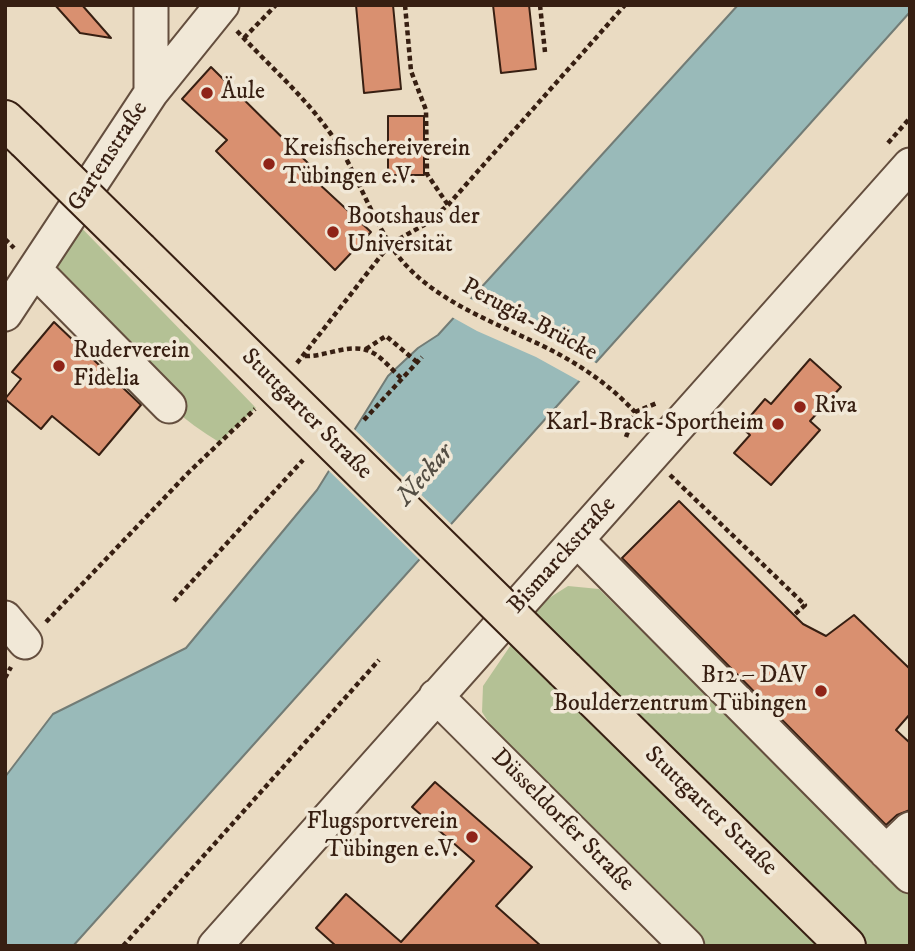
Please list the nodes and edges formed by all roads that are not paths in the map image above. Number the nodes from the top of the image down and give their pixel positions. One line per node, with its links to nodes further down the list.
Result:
1 (151, 5): 3 (street)
2 (219, 8): 3 (street, Gartenstraße)
3 (151, 93): 6 (street, Gartenstraße)
4 (16, 130): 16 (main road, Stuttgarter Straße, bridge)
5 (910, 165): 9 (street, Bismarckstraße)
6 (35, 270): 7 (street, Gartenstraße); 8 (street)
7 (5, 314)
8 (169, 406)
9 (577, 540): 10 (street, Bismarckstraße); 12 (street)
10 (436, 696): 14 (street, Bismarckstraße); 15 (street, Düsseldorfer Straße)
11 (910, 829): 12 (street)
12 (886, 852): 13 (street)
13 (910, 876)
14 (215, 946)
15 (687, 946)
16 (846, 946)

